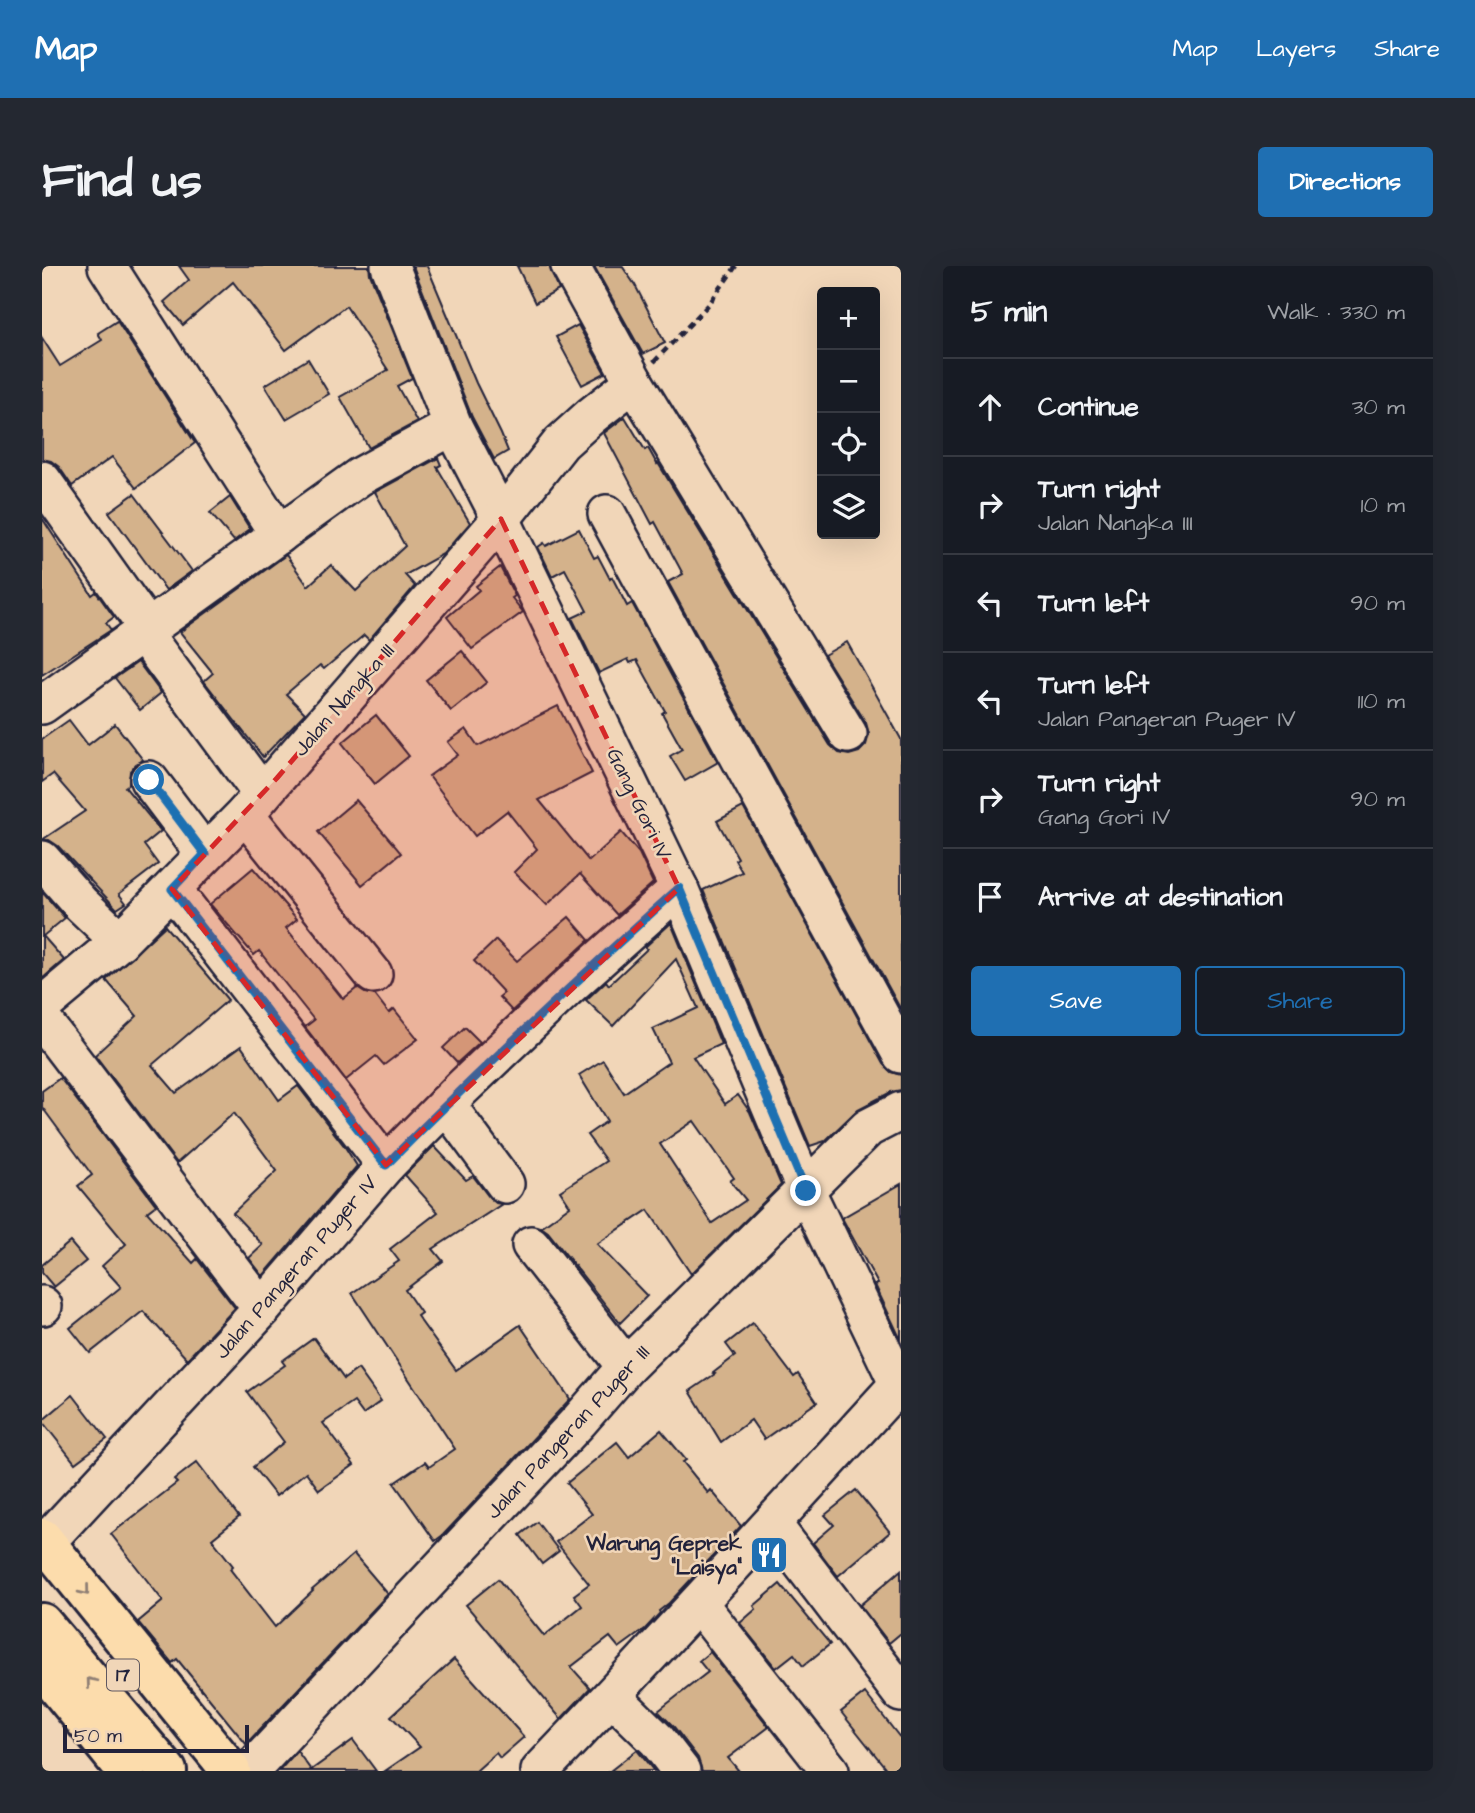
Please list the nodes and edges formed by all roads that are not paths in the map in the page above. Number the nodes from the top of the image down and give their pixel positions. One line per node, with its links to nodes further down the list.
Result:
1 (107, 266): 9 (street)
2 (390, 266): 5 (street)
3 (570, 266): 4 (street)
4 (634, 382): 8 (street, Jalan Nangka III); 12 (street)
5 (453, 426): 8 (street, Gang Gori IV); 9 (street)
6 (42, 480): 10 (street)
7 (607, 514): 23 (street)
8 (501, 519): 14 (street, Jalan Nangka III); 17 (street, Gang Gori IV)
9 (279, 535): 10 (street)
10 (145, 631): 11 (street); 14 (street)
11 (42, 705)
12 (848, 734)
13 (149, 780): 15 (street)
14 (253, 804): 15 (street, Jalan Nangka III); 20 (street)
15 (205, 854): 18 (street, Jalan Nangka III)
16 (42, 860): 19 (street)
17 (679, 888): 24 (street, Jalan Pangeran Puger IV); 28 (street, Gang Gori IV)
18 (172, 889): 19 (street, Jalan Nangka III); 26 (street)
19 (120, 941): 21 (street, Jalan Nangka III)
20 (373, 974)
21 (42, 1006)
22 (42, 1020): 30 (street)
23 (901, 1054)
24 (446, 1104): 26 (street, Jalan Pangeran Puger IV); 27 (street)
25 (901, 1111): 28 (street, Jalan Pangeran Puger III)
26 (386, 1165): 30 (street, Jalan Pangeran Puger IV)
27 (505, 1184)
28 (806, 1191): 31 (street, Jalan Pangeran Puger III); 32 (street, Gang Gori IV)
29 (531, 1245): 31 (street)
30 (262, 1309): 34 (street, Jalan Pangeran Puger IV)
31 (626, 1367): 44 (street, Jalan Pangeran Puger III)
32 (898, 1374): 33 (street)
33 (772, 1524): 35 (street); 38 (street)
34 (43, 1553): 42 (highway, 17); 43 (highway, one-way to 43)
35 (699, 1604): 39 (street); 47 (street)
36 (42, 1623): 41 (highway, 17, one-way to 36)
37 (42, 1668): 40 (highway)
38 (901, 1693)
39 (612, 1696): 45 (street); 46 (street)
40 (126, 1771)
41 (167, 1771)
42 (204, 1771)
43 (231, 1771)
44 (250, 1771)
45 (540, 1771)
46 (681, 1771)
47 (830, 1771)

